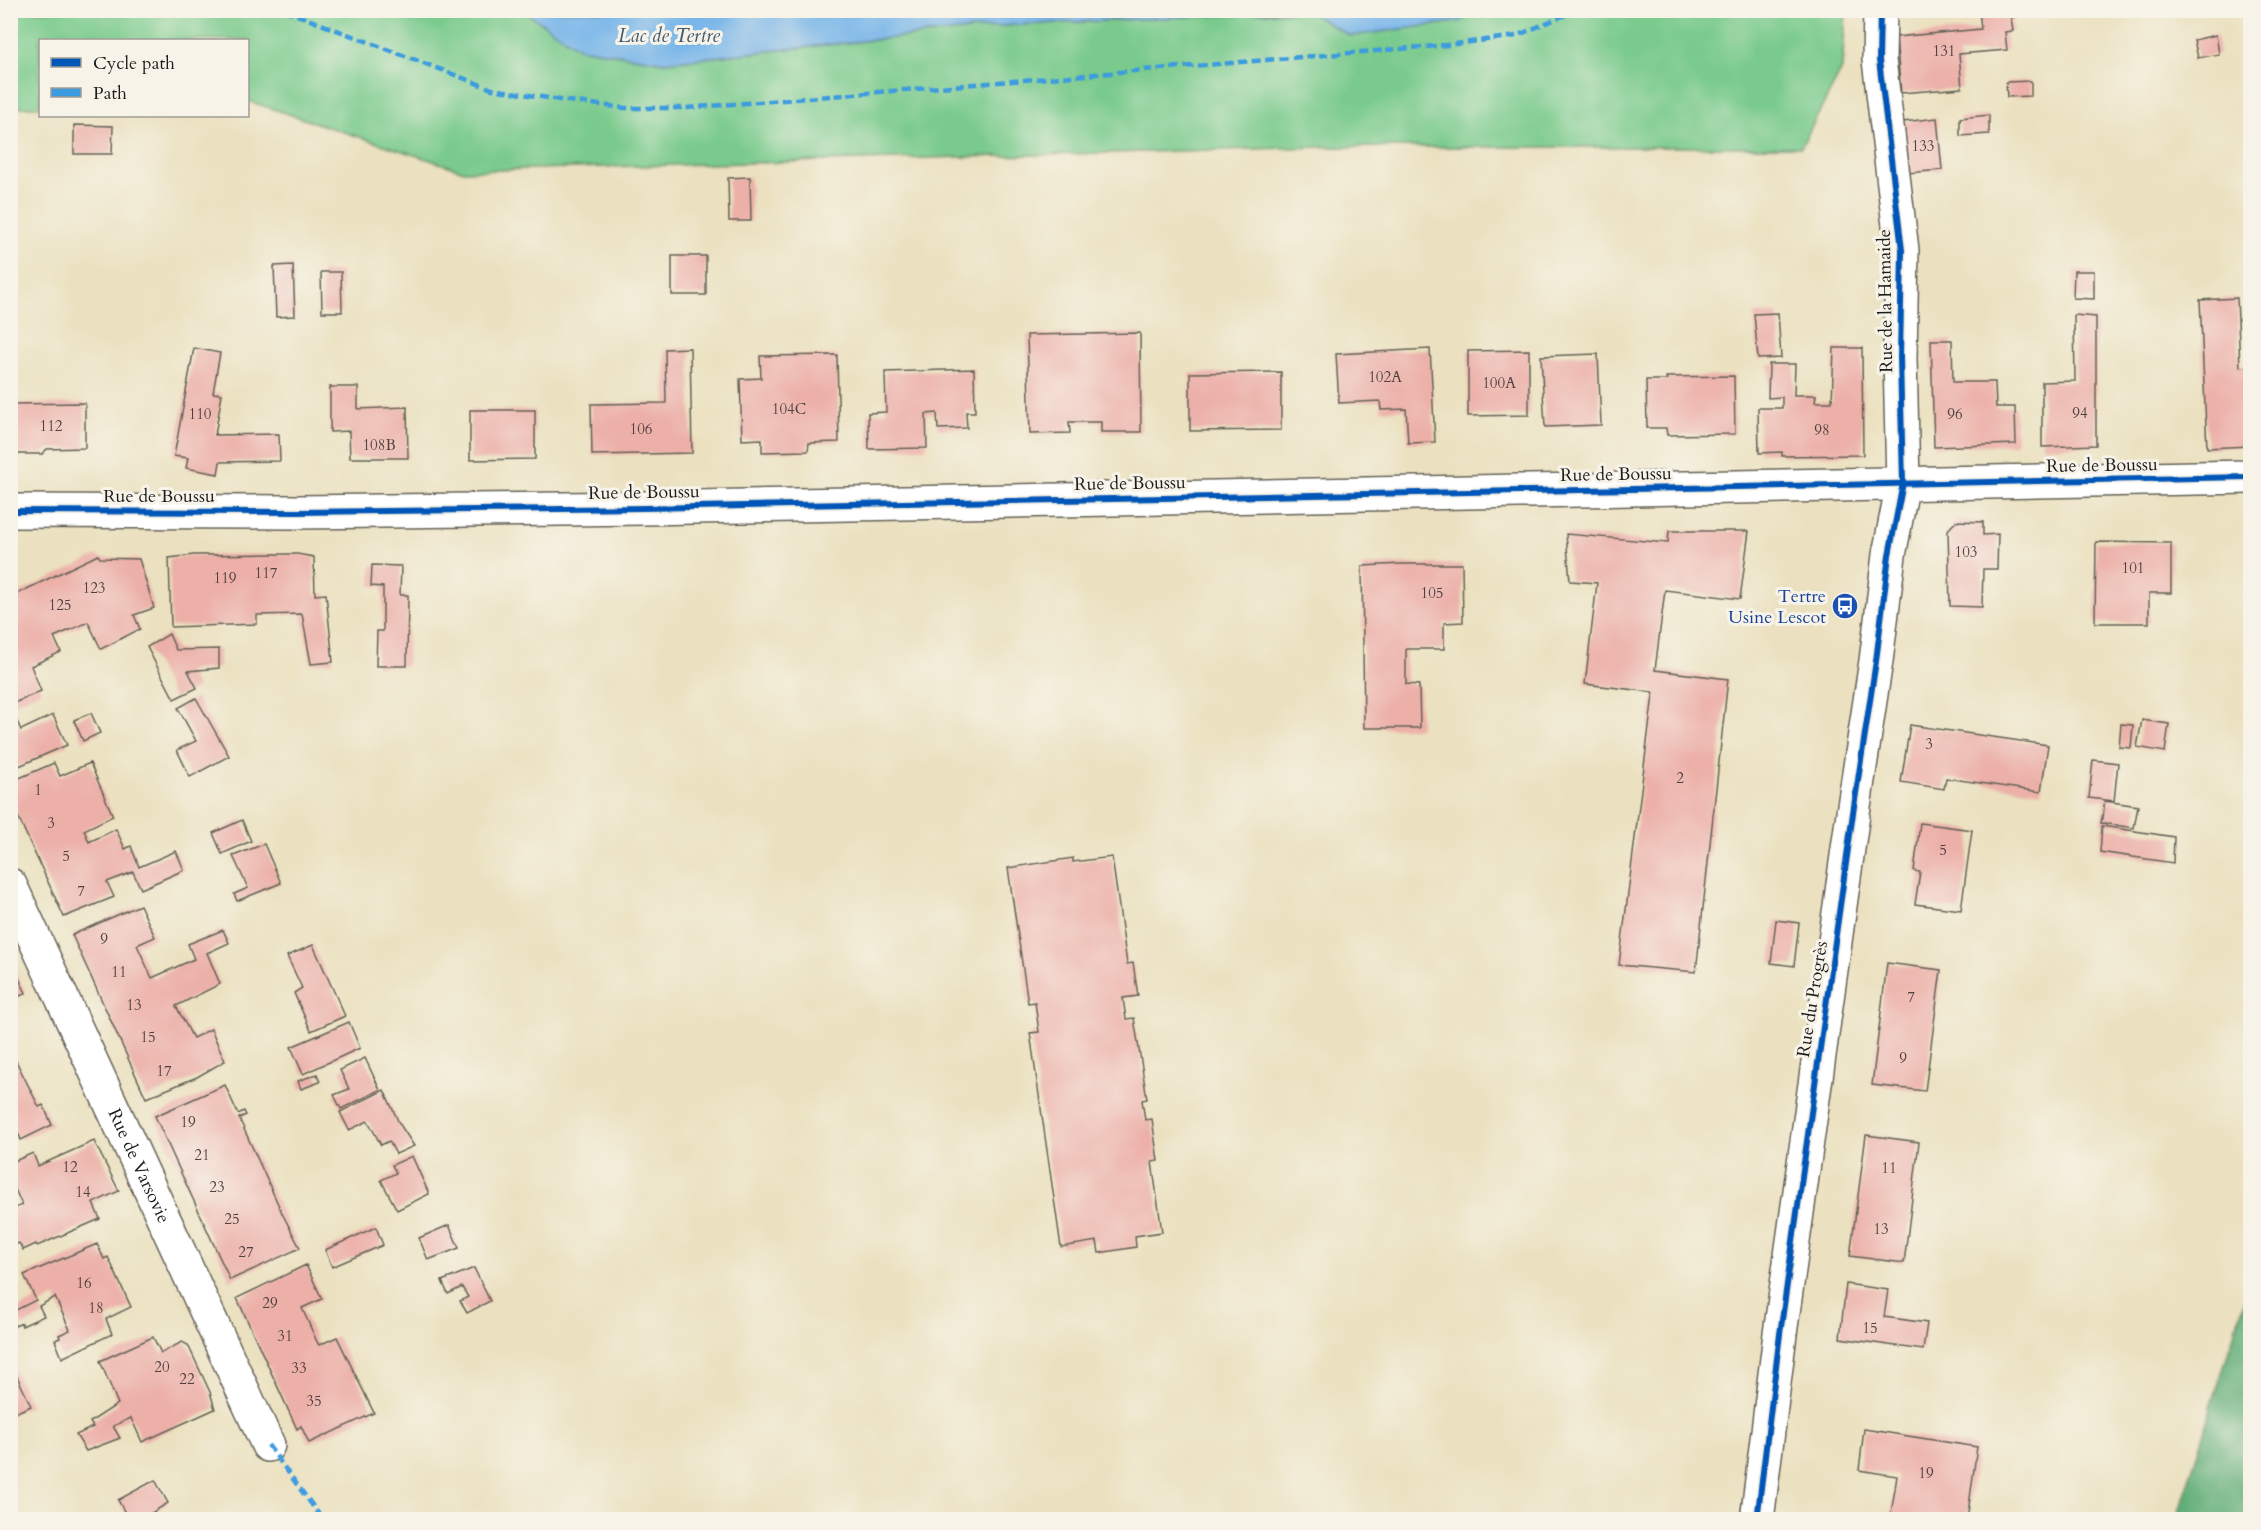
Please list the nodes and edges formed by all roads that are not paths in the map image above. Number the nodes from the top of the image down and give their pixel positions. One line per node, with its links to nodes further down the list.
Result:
1 (1880, 10): 3 (street, Rue de la Hamaide)
2 (2250, 477): 3 (street, Rue de Boussu)
3 (1903, 483): 4 (street, Rue de Boussu); 7 (street, Rue du Progrès)
4 (10, 511)
5 (10, 885): 6 (street, Rue de Varsovie)
6 (268, 1445)
7 (1757, 1520)

